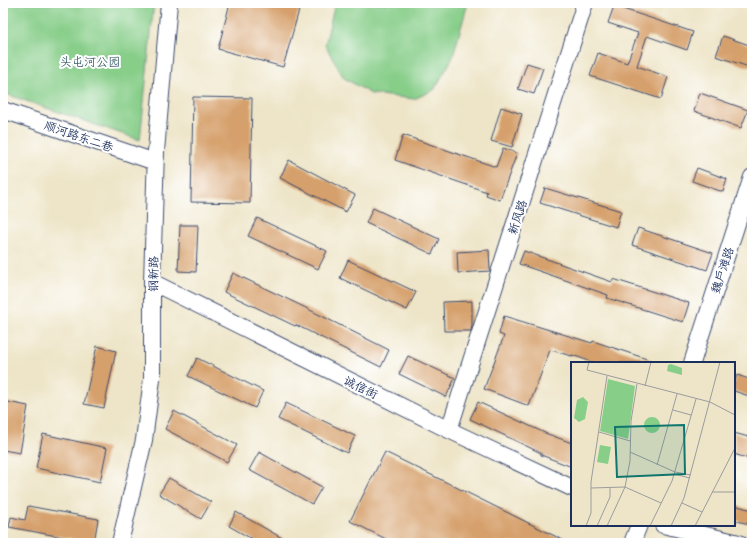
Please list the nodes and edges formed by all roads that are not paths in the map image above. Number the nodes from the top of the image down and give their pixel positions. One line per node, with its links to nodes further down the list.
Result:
1 (169, 3): 4 (street, 钢新路)
2 (585, 3): 8 (street, 新风路)
3 (3, 110): 4 (street, 顺河路东二巷)
4 (155, 162): 6 (street, 钢新路)
5 (752, 177): 7 (street, 魏户滩路)
6 (152, 282): 8 (street, 诚信街); 12 (street, 钢新路)
7 (692, 362)
8 (449, 430): 9 (street, 诚信街)
9 (571, 488)
10 (639, 526): 13 (street)
11 (667, 526): 14 (street)
12 (120, 543)
13 (633, 543)
14 (739, 543)

